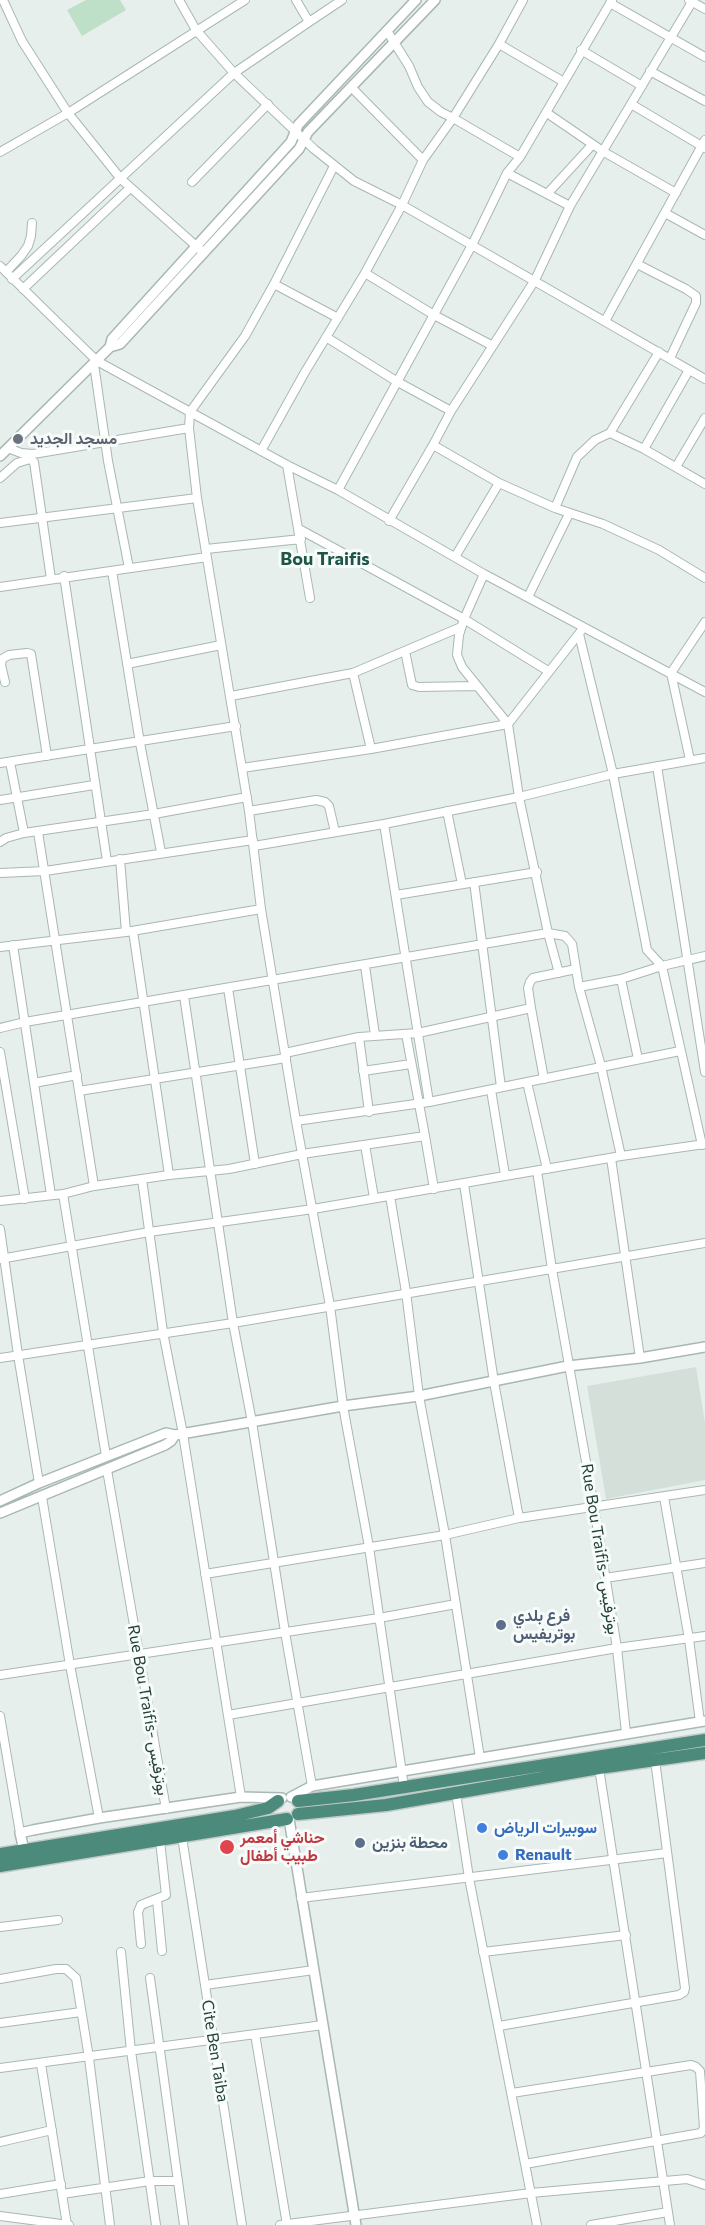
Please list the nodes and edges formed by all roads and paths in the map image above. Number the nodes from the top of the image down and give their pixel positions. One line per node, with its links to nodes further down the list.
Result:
1 (3, 0): 28 (street)
2 (179, 0): 13 (street)
3 (245, 0): 13 (street)
4 (296, 0): 12 (street)
5 (342, 0): 12 (street)
6 (416, 0): 14 (street)
7 (435, 0): 16 (street)
8 (523, 0): 17 (street)
9 (690, 1): 11 (street); 15 (street)
10 (611, 2): 15 (street); 18 (street)
11 (705, 9)
12 (309, 22): 21 (street)
13 (196, 30): 21 (street); 28 (street)
14 (387, 31): 16 (street); 31 (street)
15 (670, 36): 19 (street); 20 (street)
16 (394, 41): 24 (street); 30 (street)
17 (499, 44): 22 (street); 30 (street)
18 (581, 50): 22 (street); 23 (street)
19 (705, 57)
20 (650, 71): 23 (street); 25 (street)
21 (234, 73): 26 (street); 41 (street)
22 (564, 82): 29 (street)
23 (642, 86): 27 (street)
24 (351, 87): 32 (street); 38 (street)
25 (705, 101)
26 (268, 105): 31 (street); 42 (street)
27 (631, 105): 34 (street); 36 (street)
28 (68, 113): 35 (street); 41 (street)
29 (547, 113): 33 (street); 37 (street)
30 (453, 118): 37 (street); 38 (street)
31 (296, 131): 32 (street); 52 (street)
32 (304, 139): 39 (street); 52 (street)
33 (592, 145): 36 (street); 44 (street)
34 (704, 145): 45 (street)
35 (0, 152)
36 (604, 152): 45 (street); 47 (street)
37 (520, 157): 40 (street)
38 (423, 160): 46 (street)
39 (334, 166): 46 (street); 58 (street)
40 (507, 173): 44 (street); 51 (street)
41 (121, 179): 43 (street); 56 (street)
42 (192, 182)
43 (130, 188): 52 (street); 59 (street)
44 (548, 193): 47 (street)
45 (676, 193): 48 (street)
46 (402, 205): 51 (street); 55 (street)
47 (570, 206): 57 (street)
48 (665, 213): 50 (street); 53 (street)
49 (32, 222): 54 (street)
50 (705, 234)
51 (472, 244): 57 (street); 60 (street)
52 (201, 250): 67 (street)
53 (637, 264): 62 (street); 66 (street)
54 (3, 269): 56 (street)
55 (365, 273): 60 (street); 61 (street)
56 (12, 279): 59 (street)
57 (535, 280): 62 (street); 64 (street)
58 (274, 284): 61 (street); 72 (street)
59 (23, 288): 67 (street)
60 (434, 315): 64 (street); 70 (street)
61 (338, 318): 63 (street)
62 (605, 321): 65 (street)
63 (326, 337): 70 (street); 80 (street)
64 (493, 346): 71 (street)
65 (659, 352): 66 (street); 75 (street)
66 (670, 358): 68 (street)
67 (95, 362): 72 (street); 76 (street); 78 (street)
68 (689, 370): 69 (street); 79 (street)
69 (705, 379)
70 (396, 381): 71 (street); 87 (street)
71 (451, 411): 77 (street)
72 (190, 412): 74 (street); 80 (street)
73 (705, 418): 83 (street)
74 (189, 428): 76 (street); 88 (street)
75 (610, 433): 79 (street); 90 (street)
76 (105, 443): 78 (street); 89 (street)
77 (433, 445): 85 (street); 93 (street)
78 (8, 448): 81 (street)
79 (644, 449): 83 (street)
80 (261, 451): 82 (street)
81 (0, 456)
82 (287, 465): 87 (street); 95 (street)
83 (676, 467): 86 (street)
84 (0, 478): 92 (street)
85 (499, 483): 90 (street); 98 (street)
86 (705, 484)
87 (338, 490): 93 (street)
88 (197, 498): 89 (street); 97 (street)
89 (116, 507): 92 (street); 99 (street)
90 (555, 508): 91 (street)
91 (569, 514): 103 (street); 106 (street)
92 (41, 518): 94 (street); 104 (street)
93 (389, 521): 98 (street)
94 (0, 523)
95 (299, 529): 96 (street); 109 (street)
96 (301, 539): 97 (street); 107 (street)
97 (206, 553): 99 (street); 111 (street)
98 (455, 557): 101 (street)
99 (129, 568): 100 (street)
100 (112, 571): 102 (street); 113 (street)
101 (484, 574): 106 (street); 109 (street)
102 (64, 576): 104 (street); 125 (street)
103 (705, 578)
104 (51, 579): 105 (street)
105 (0, 587)
106 (528, 597): 110 (street)
107 (310, 598)
108 (705, 622): 116 (street)
109 (462, 623): 112 (street); 114 (street); 118 (street)
110 (582, 631): 114 (street); 116 (street); 133 (street)
111 (221, 645): 113 (street); 120 (street)
112 (405, 651): 115 (street); 118 (street)
113 (127, 664): 123 (street)
114 (548, 671): 121 (street)
115 (353, 673): 120 (street); 124 (street)
116 (671, 673): 119 (street); 128 (street)
117 (5, 682): 126 (street)
118 (476, 686): 121 (street)
119 (705, 693)
120 (231, 696): 122 (street)
121 (508, 724): 124 (street); 136 (street)
122 (236, 726): 123 (street); 132 (street)
123 (140, 742): 125 (street); 141 (street)
124 (371, 749): 132 (street)
125 (88, 750): 126 (street); 134 (street)
126 (47, 756): 129 (street)
127 (705, 758): 128 (street)
128 (690, 760): 131 (street)
129 (10, 762): 130 (street); 137 (street)
130 (0, 763)
131 (657, 766): 133 (street); 167 (street)
132 (242, 768): 135 (street)
133 (613, 774): 136 (street); 169 (street)
134 (94, 785): 137 (street); 142 (street)
135 (247, 797): 139 (street); 141 (street)
136 (519, 797): 140 (street); 153 (street)
137 (17, 799): 138 (street); 146 (street)
138 (0, 800)
139 (249, 811): 145 (street); 148 (street)
140 (447, 811): 143 (street); 156 (street)
141 (154, 814): 142 (street); 149 (street)
142 (100, 821): 144 (street); 151 (street)
143 (384, 824): 145 (street); 157 (street)
144 (38, 832): 146 (street); 152 (street)
145 (334, 832): 148 (street)
146 (24, 833): 147 (street)
147 (0, 842)
148 (254, 843): 149 (street); 158 (street)
149 (161, 852): 150 (street)
150 (120, 859): 151 (street); 159 (street)
151 (107, 861): 152 (street)
152 (45, 871): 154 (street); 161 (street)
153 (537, 872): 155 (street); 160 (street)
154 (0, 873)
155 (474, 882): 156 (street); 163 (street)
156 (462, 884): 157 (street)
157 (396, 895): 166 (street)
158 (261, 909): 159 (street); 173 (street)
159 (129, 932): 161 (street); 177 (street)
160 (548, 933): 163 (street); 170 (street); 171 (street)
161 (56, 941): 162 (street); 179 (street)
162 (13, 945): 164 (street); 181 (street)
163 (481, 945): 166 (street); 180 (street)
164 (0, 947)
165 (705, 956): 167 (street)
166 (405, 958): 168 (street); 183 (street)
167 (689, 959): 169 (street); 195 (street)
168 (365, 966): 173 (street); 185 (street)
169 (662, 966): 172 (street); 187 (street)
170 (576, 969): 171 (street); 174 (street)
171 (559, 973): 178 (street)
172 (621, 979): 174 (street); 190 (street)
173 (274, 980): 175 (street); 189 (street)
174 (579, 987): 193 (street)
175 (228, 988): 176 (street); 192 (street)
176 (184, 996): 177 (street); 196 (street)
177 (145, 1003): 179 (street); 199 (street)
178 (531, 1008): 180 (street); 198 (street)
179 (68, 1014): 181 (street); 197 (street)
180 (491, 1017): 183 (street); 202 (street)
181 (25, 1022): 182 (street); 201 (street)
182 (0, 1028)
183 (418, 1033): 184 (street); 205 (street)
184 (406, 1034): 185 (street); 191 (street)
185 (375, 1035): 186 (street)
186 (359, 1038): 189 (street); 194 (street)
187 (680, 1051): 190 (street); 212 (street)
188 (0, 1052): 207 (street)
189 (286, 1055): 192 (street); 210 (street)
190 (638, 1059): 193 (street)
191 (411, 1064): 194 (street); 206 (street)
192 (240, 1065): 196 (street); 217 (street)
193 (602, 1066): 198 (street); 215 (street)
194 (363, 1071): 209 (street)
195 (705, 1072)
196 (195, 1073): 199 (street); 219 (street)
197 (77, 1075): 201 (street); 204 (street)
198 (544, 1079): 200 (street)
199 (156, 1080): 204 (street); 221 (street)
200 (527, 1082): 202 (street); 218 (street)
201 (34, 1083): 228 (street)
202 (501, 1087): 203 (street)
203 (491, 1090): 205 (street); 222 (street)
204 (80, 1091): 225 (street)
205 (429, 1102): 206 (street)
206 (417, 1103): 209 (street); 211 (street)
207 (9, 1107): 208 (street); 231 (street)
208 (0, 1108)
209 (369, 1112): 210 (street)
210 (296, 1121): 214 (street)
211 (425, 1136): 213 (street); 226 (street)
212 (703, 1144): 215 (street)
213 (365, 1145): 214 (street); 230 (street)
214 (302, 1154): 217 (street); 233 (street)
215 (621, 1156): 216 (street)
216 (610, 1158): 218 (street); 239 (street)
217 (255, 1164): 219 (street)
218 (547, 1168): 220 (street)
219 (211, 1169): 221 (street); 234 (street)
220 (537, 1171): 222 (street); 241 (street, Rue Bou Traifis- بوترفيس)
221 (169, 1175): 223 (street)
222 (506, 1176): 224 (street)
223 (142, 1179): 225 (street); 236 (street)
224 (464, 1184): 226 (street); 242 (street)
225 (94, 1186): 227 (street)
226 (434, 1189): 229 (street)
227 (63, 1194): 228 (street); 238 (street)
228 (51, 1195): 231 (street)
229 (390, 1196): 230 (street); 243 (street)
230 (374, 1198): 233 (street)
231 (25, 1199): 232 (street)
232 (0, 1201)
233 (313, 1209): 234 (street); 244 (street)
234 (219, 1221): 236 (street); 245 (street)
235 (0, 1229): 240 (street)
236 (149, 1232): 238 (street); 246 (street)
237 (705, 1243): 239 (street)
238 (70, 1247): 240 (street); 247 (street)
239 (625, 1255): 241 (street); 251 (street)
240 (2, 1259): 249 (street)
241 (552, 1269): 242 (street); 252 (street, Rue Bou Traifis- بوترفيس)
242 (480, 1281): 243 (street); 253 (street)
243 (406, 1292): 244 (street); 254 (street)
244 (330, 1306): 245 (street); 255 (street)
245 (233, 1323): 246 (street); 256 (street)
246 (163, 1332): 247 (street); 257 (street)
247 (86, 1346): 249 (street); 258 (street)
248 (705, 1347): 251 (street)
249 (18, 1355): 250 (street); 260 (street)
250 (0, 1358)
251 (640, 1358): 252 (street)
252 (568, 1366): 253 (street); 265 (street, Rue Bou Traifis- بوترفيس)
253 (494, 1382): 254 (street); 267 (street)
254 (419, 1396): 255 (street); 268 (street)
255 (343, 1406): 256 (street); 269 (street)
256 (252, 1422): 257 (street); 270 (street)
257 (179, 1434): 258 (street); 259 (street); 273 (street)
258 (106, 1456): 260 (street)
259 (107, 1470): 262 (street); 282 (street, Rue Bou Traifis- بوترفيس)
260 (39, 1483): 264 (street)
261 (705, 1490): 263 (street)
262 (42, 1497): 266 (street); 283 (street)
263 (664, 1497): 265 (street); 272 (street)
264 (0, 1501)
265 (594, 1507): 267 (street); 274 (street, Rue Bou Traifis- بوترفيس)
266 (0, 1513)
267 (519, 1518): 268 (street)
268 (445, 1534): 269 (street); 275 (street)
269 (369, 1547): 270 (street); 276 (street)
270 (274, 1562): 273 (street); 277 (street)
271 (705, 1563): 272 (street)
272 (676, 1567): 274 (street); 279 (street)
273 (205, 1574): 280 (street)
274 (605, 1578): 281 (street, Rue Bou Traifis- بوترفيس)
275 (456, 1604): 276 (street); 284 (street)
276 (379, 1618): 277 (street); 286 (street)
277 (285, 1632): 280 (street); 287 (street)
278 (705, 1636): 279 (street)
279 (689, 1639): 281 (street); 290 (street)
280 (215, 1642): 282 (street); 289 (street)
281 (616, 1648): 284 (street); 291 (street, Rue Bou Traifis- بوترفيس)
282 (137, 1653): 283 (street); 303 (street, Rue Bou Traifis- بوترفيس)
283 (69, 1665): 285 (street); 304 (street)
284 (466, 1674): 286 (street); 294 (street)
285 (0, 1675)
286 (389, 1687): 287 (street); 297 (street)
287 (298, 1704): 289 (street); 298 (street)
288 (0, 1716): 306 (street)
289 (228, 1716): 301 (street)
290 (702, 1721): 291 (street)
291 (626, 1733): 294 (street)
292 (705, 1740): 299 (highway)
293 (705, 1753): 295 (highway)
294 (480, 1758): 297 (street)
295 (655, 1760): 296 (highway); 310 (street)
296 (599, 1768): 300 (highway); 312 (street)
297 (401, 1771): 298 (street); 299 (street)
298 (312, 1786): 302 (street)
299 (404, 1787): 302 (highway)
300 (456, 1793): 305 (highway); 314 (street)
301 (241, 1797): 302 (street); 303 (street)
302 (287, 1799): 305 (highway); 305 (highway); 309 (highway)
303 (166, 1809): 304 (street)
304 (99, 1818): 306 (street)
305 (291, 1818): 307 (highway); 315 (street)
306 (20, 1833): 309 (street)
307 (182, 1837): 308 (highway); 327 (street)
308 (160, 1841): 313 (highway); 316 (street)
309 (24, 1850): 311 (highway)
310 (668, 1853): 312 (street); 328 (street)
311 (0, 1854)
312 (613, 1861): 314 (street); 319 (street)
313 (0, 1866)
314 (469, 1878): 315 (street); 323 (street)
315 (301, 1898): 324 (street)
316 (157, 1900): 320 (street); 321 (street)
317 (58, 1920): 318 (street)
318 (0, 1928)
319 (626, 1935): 323 (street); 328 (street)
320 (141, 1944)
321 (162, 1951)
322 (121, 1952): 336 (street)
323 (483, 1952): 332 (street)
324 (314, 1970): 327 (street, Cite Ben Taiba); 331 (street)
325 (150, 1978): 335 (street)
326 (0, 1979): 329 (street)
327 (205, 1985): 334 (street, Cite Ben Taiba)
328 (637, 2002): 332 (street); 340 (street)
329 (81, 2012): 330 (street); 337 (street)
330 (0, 2023)
331 (323, 2025): 333 (street); 357 (street)
332 (500, 2026): 341 (street)
333 (255, 2034): 334 (street); 364 (street)
334 (213, 2040): 335 (street); 362 (street, Cite Ben Taiba)
335 (159, 2048): 336 (street); 347 (street)
336 (131, 2051): 337 (street); 346 (street)
337 (89, 2058): 338 (street); 351 (street)
338 (42, 2064): 339 (street); 342 (street)
339 (0, 2068)
340 (646, 2071): 341 (street); 343 (street); 343 (street)
341 (512, 2093): 345 (street)
342 (52, 2130): 344 (street); 349 (street)
343 (657, 2141): 345 (street); 348 (street)
344 (0, 2142)
345 (525, 2164): 352 (street)
346 (150, 2181): 347 (street); 351 (street); 360 (street)
347 (177, 2181): 361 (street)
348 (663, 2181): 350 (street); 352 (street); 355 (street)
349 (61, 2184): 353 (street); 354 (street)
350 (705, 2185)
351 (106, 2187): 354 (street); 359 (street)
352 (531, 2193): 357 (street); 365 (street)
353 (0, 2194)
354 (62, 2194): 358 (street)
355 (668, 2212): 366 (street); 367 (street)
356 (0, 2216): 358 (street)
357 (355, 2220): 364 (street)
358 (68, 2225)
359 (110, 2225)
360 (156, 2225)
361 (184, 2225)
362 (242, 2225)
363 (280, 2225): 364 (street)
364 (287, 2225)
365 (537, 2225)
366 (591, 2225)
367 (670, 2225)

